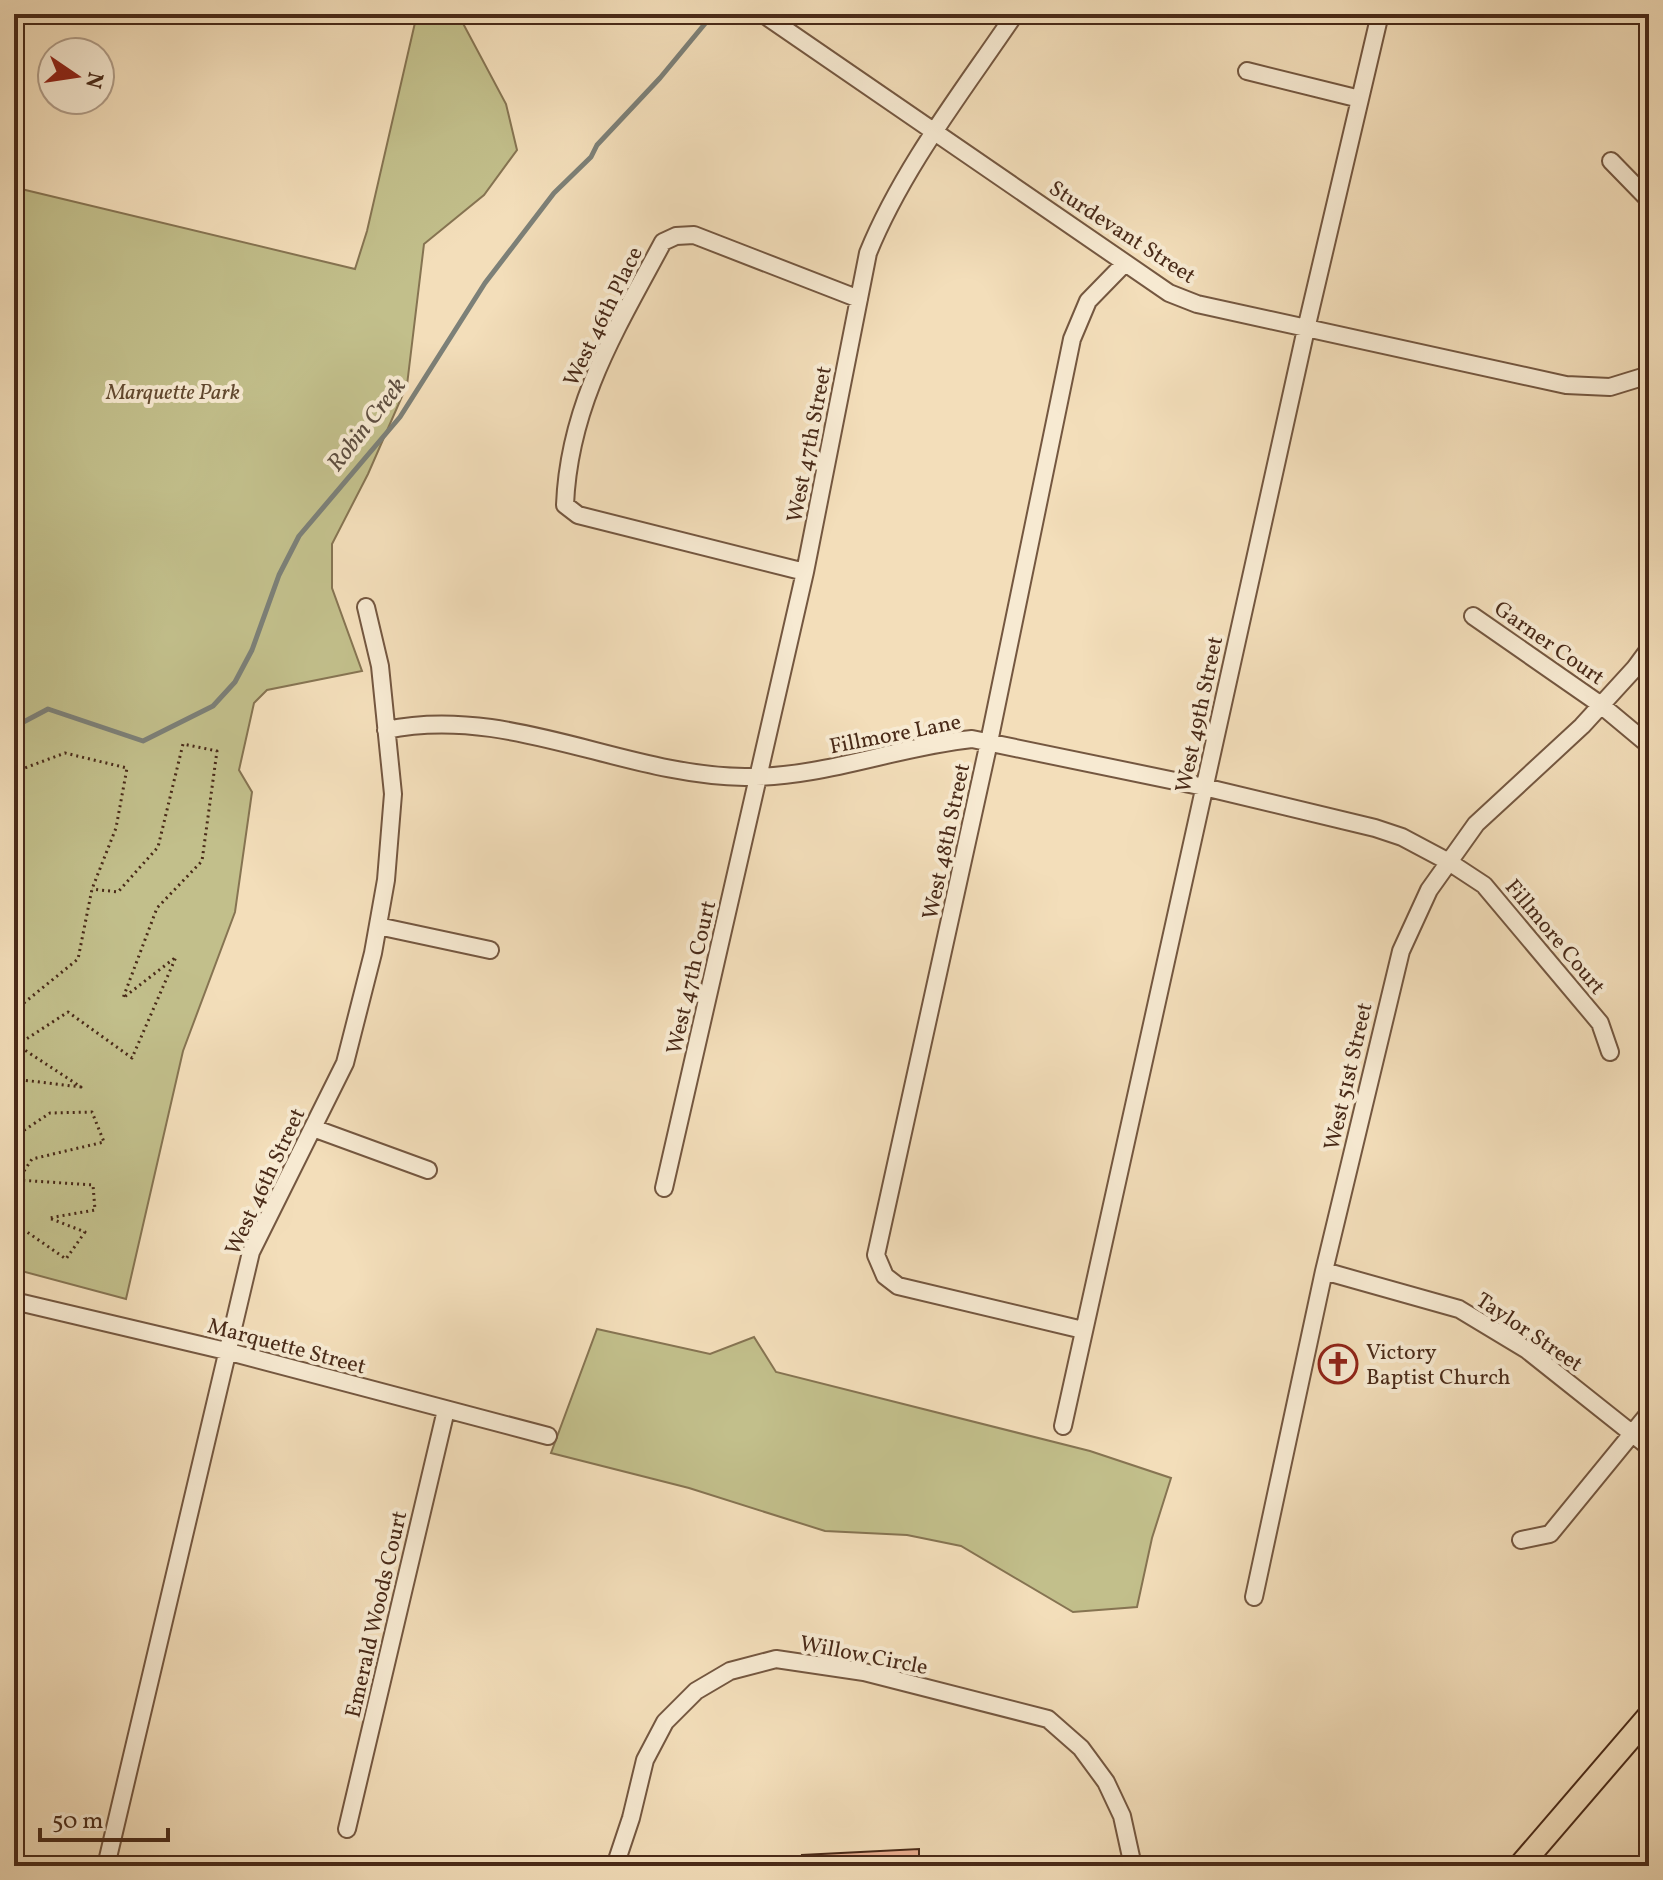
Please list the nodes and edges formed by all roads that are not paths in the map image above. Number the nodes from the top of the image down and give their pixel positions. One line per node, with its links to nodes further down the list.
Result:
1 (763, 14): 6 (street, Sturdevant Street)
2 (1015, 14): 6 (street, West 47th Street)
3 (1380, 14): 5 (street, West 49th Street)
4 (1247, 71): 5 (street)
5 (1360, 99): 11 (street, West 49th Street)
6 (935, 133): 9 (street, Sturdevant Street); 10 (street, West 47th Street)
7 (1611, 161): 8 (street)
8 (1649, 200)
9 (1125, 263): 11 (street, Sturdevant Street); 19 (street, West 48th Street)
10 (859, 299): 13 (street, West 47th Street); 13 (street, West 46th Place)
11 (1306, 329): 12 (street, Sturdevant Street); 22 (street, West 49th Street)
12 (1649, 375)
13 (805, 572): 21 (street, West 47th Street)
14 (366, 607): 18 (street, West 46th Street)
15 (1473, 616): 17 (street, Garner Court)
16 (1649, 649): 17 (street, West 51st Street)
17 (1601, 705): 20 (street, Garner Court); 23 (street, West 51st Street)
18 (386, 730): 21 (street, Fillmore Lane); 24 (street, West 46th Street)
19 (989, 742): 21 (street, Fillmore Lane); 22 (street, Fillmore Lane); 32 (street, West 48th Street)
20 (1649, 745)
21 (759, 776): 29 (street, West 47th Court)
22 (1204, 787): 23 (street, Fillmore Lane); 32 (street, West 49th Street)
23 (1449, 862): 26 (street, Fillmore Court); 30 (street, West 51st Street)
24 (378, 926): 25 (street); 27 (street, West 46th Street)
25 (490, 950)
26 (1610, 1052)
27 (313, 1128): 28 (street); 33 (street, West 46th Street)
28 (428, 1170)
29 (664, 1188)
30 (1324, 1271): 37 (street, Taylor Street); 41 (street, West 51st Street)
31 (14, 1301): 33 (street, Marquette Street)
32 (1083, 1330): 36 (street, West 49th Street)
33 (226, 1351): 34 (street, Marquette Street); 44 (street, West 46th Street)
34 (446, 1410): 38 (street, Marquette Street); 43 (street, Emerald Woods Court)
35 (1649, 1413): 37 (street)
36 (1063, 1426)
37 (1632, 1434): 39 (street, Taylor Street); 40 (street)
38 (548, 1436)
39 (1649, 1447)
40 (1521, 1540)
41 (1254, 1597)
42 (1649, 1716): 47 (main road)
43 (347, 1829)
44 (106, 1866)
45 (615, 1866): 46 (street, Willow Circle)
46 (1133, 1866)
47 (1520, 1866)

